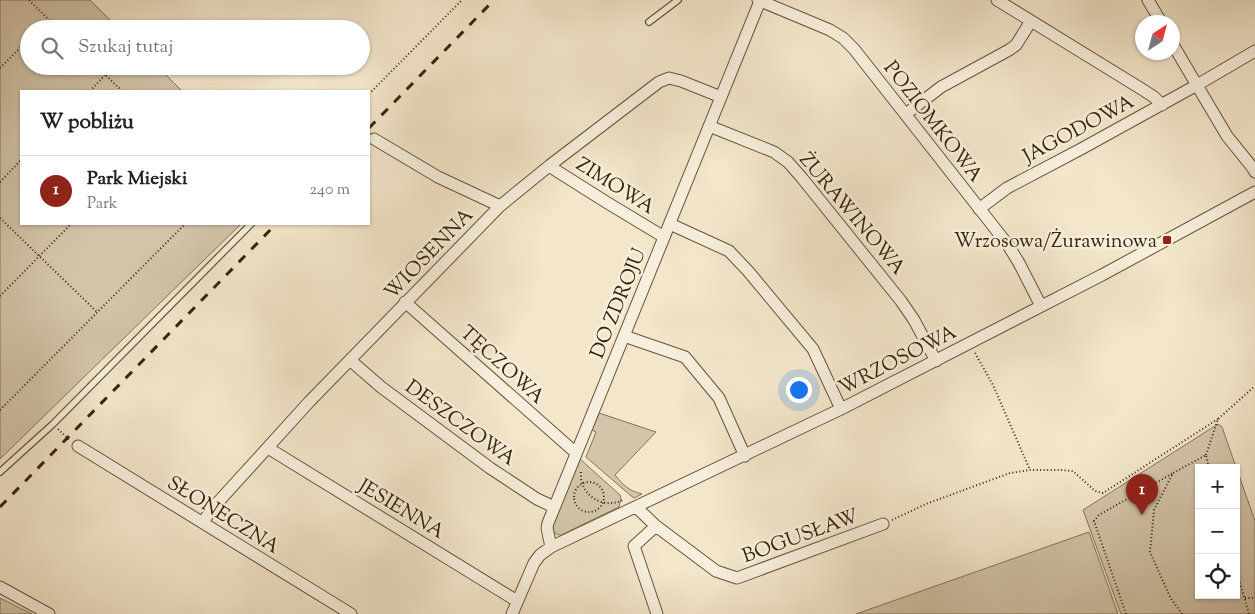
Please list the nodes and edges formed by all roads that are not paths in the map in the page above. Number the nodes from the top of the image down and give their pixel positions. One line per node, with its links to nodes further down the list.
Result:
1 (678, 0): 7 (lane)
2 (759, 0): 11 (street, DO ZDROJU); 13 (street, POZIOMKOWA)
3 (997, 0): 6 (street)
4 (1148, 0): 5 (street)
5 (1157, 15)
6 (1031, 21): 12 (street); 13 (street)
7 (649, 22)
8 (1255, 51): 10 (street, JAGODOWA)
9 (1180, 56): 10 (street)
10 (1197, 85): 12 (street, JAGODOWA); 17 (street)
11 (720, 97): 14 (street, DO ZDROJU); 16 (street, WIOSENNA)
12 (1162, 105): 20 (street, JAGODOWA)
13 (906, 114): 20 (street, POZIOMKOWA)
14 (709, 126): 21 (street, DO ZDROJU); 28 (street, ŻURAWINOWA)
15 (374, 139): 19 (street)
16 (549, 166): 19 (street, WIOSENNA); 23 (street, ZIMOWA)
17 (1255, 172)
18 (1255, 192): 25 (street, WRZOSOWA)
19 (500, 206): 24 (street, WIOSENNA)
20 (979, 208): 25 (street, POZIOMKOWA)
21 (670, 224): 23 (street, DO ZDROJU); 29 (street)
22 (250, 225): 34 (lane)
23 (664, 237): 26 (street, DO ZDROJU)
24 (405, 302): 27 (street, WIOSENNA); 32 (street, TĘCZOWA)
25 (1041, 306): 28 (street, WRZOSOWA)
26 (624, 336): 32 (street, DO ZDROJU); 33 (street)
27 (350, 360): 31 (street, WIOSENNA); 35 (street, DESZCZOWA)
28 (936, 361): 29 (street, WRZOSOWA)
29 (841, 409): 33 (street, WRZOSOWA)
30 (74, 443): 37 (street, SŁONECZNA)
31 (268, 448): 37 (street, WIOSENNA); 42 (street, JESIENNA)
32 (576, 454): 35 (street, DO ZDROJU)
33 (746, 456): 36 (street, WRZOSOWA)
34 (0, 472)
35 (554, 507): 40 (street, DO ZDROJU)
36 (636, 508): 39 (street, BOGUSŁAW); 40 (street, WRZOSOWA)
37 (202, 523): 44 (street, SŁONECZNA)
38 (883, 524): 39 (street, BOGUSŁAW)
39 (656, 526): 46 (street)
40 (551, 548): 42 (street)
41 (0, 588): 43 (street)
42 (517, 601): 45 (street)
43 (49, 614)
44 (351, 614)
45 (512, 614)
46 (658, 614)

